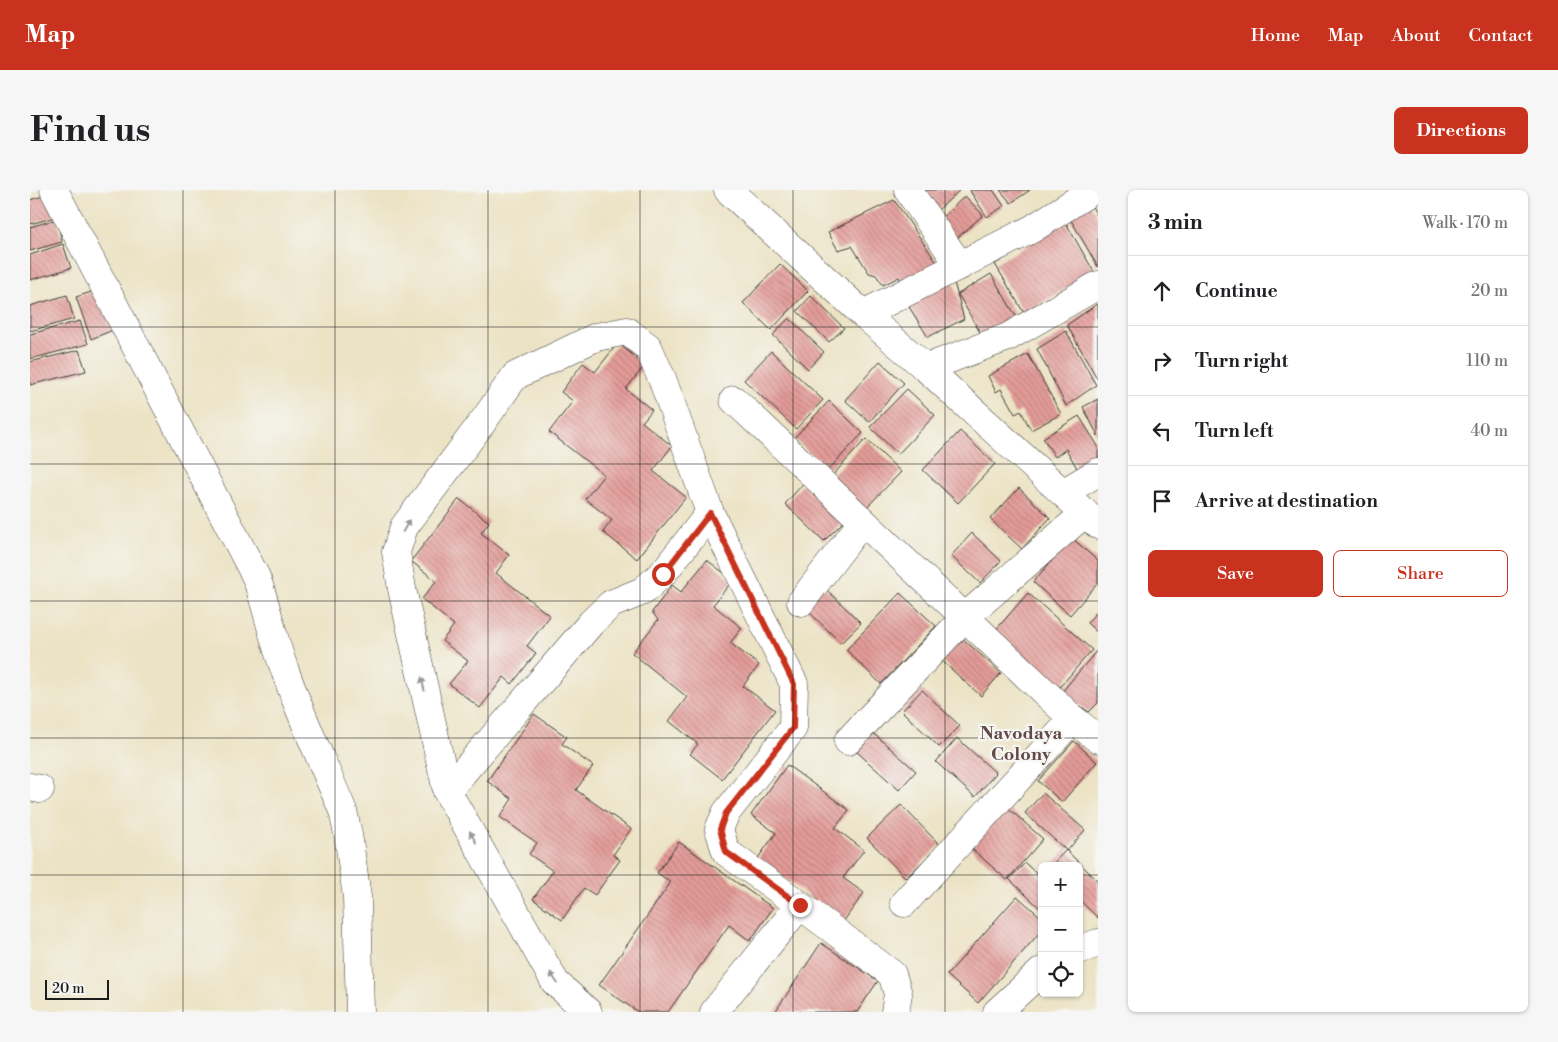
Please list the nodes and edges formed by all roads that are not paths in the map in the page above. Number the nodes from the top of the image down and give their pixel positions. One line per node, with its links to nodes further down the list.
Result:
1 (54, 190): 26 (street)
2 (728, 190): 7 (street)
3 (908, 190): 5 (street)
4 (1093, 190): 5 (street)
5 (960, 266): 7 (street)
6 (1098, 285): 8 (street)
7 (863, 314): 8 (street)
8 (926, 368): 11 (street)
9 (734, 400): 14 (street)
10 (1098, 472): 11 (street)
11 (1063, 494): 13 (street)
12 (710, 513): 20 (street); 20 (street, one-way to 12); 22 (street)
13 (1092, 519): 16 (street)
14 (863, 521): 15 (street); 16 (street)
15 (801, 602)
16 (965, 617): 17 (street); 19 (street)
17 (1073, 719): 18 (street); 21 (street)
18 (1098, 740)
19 (848, 742)
20 (447, 790): 27 (street, one-way to 20)
21 (904, 903)
22 (800, 905): 28 (street); 29 (street)
23 (1098, 943): 24 (street)
24 (1083, 949)
25 (1038, 975): 30 (street)
26 (360, 1012)
27 (588, 1012)
28 (714, 1012)
29 (895, 1012)
30 (997, 1012)

